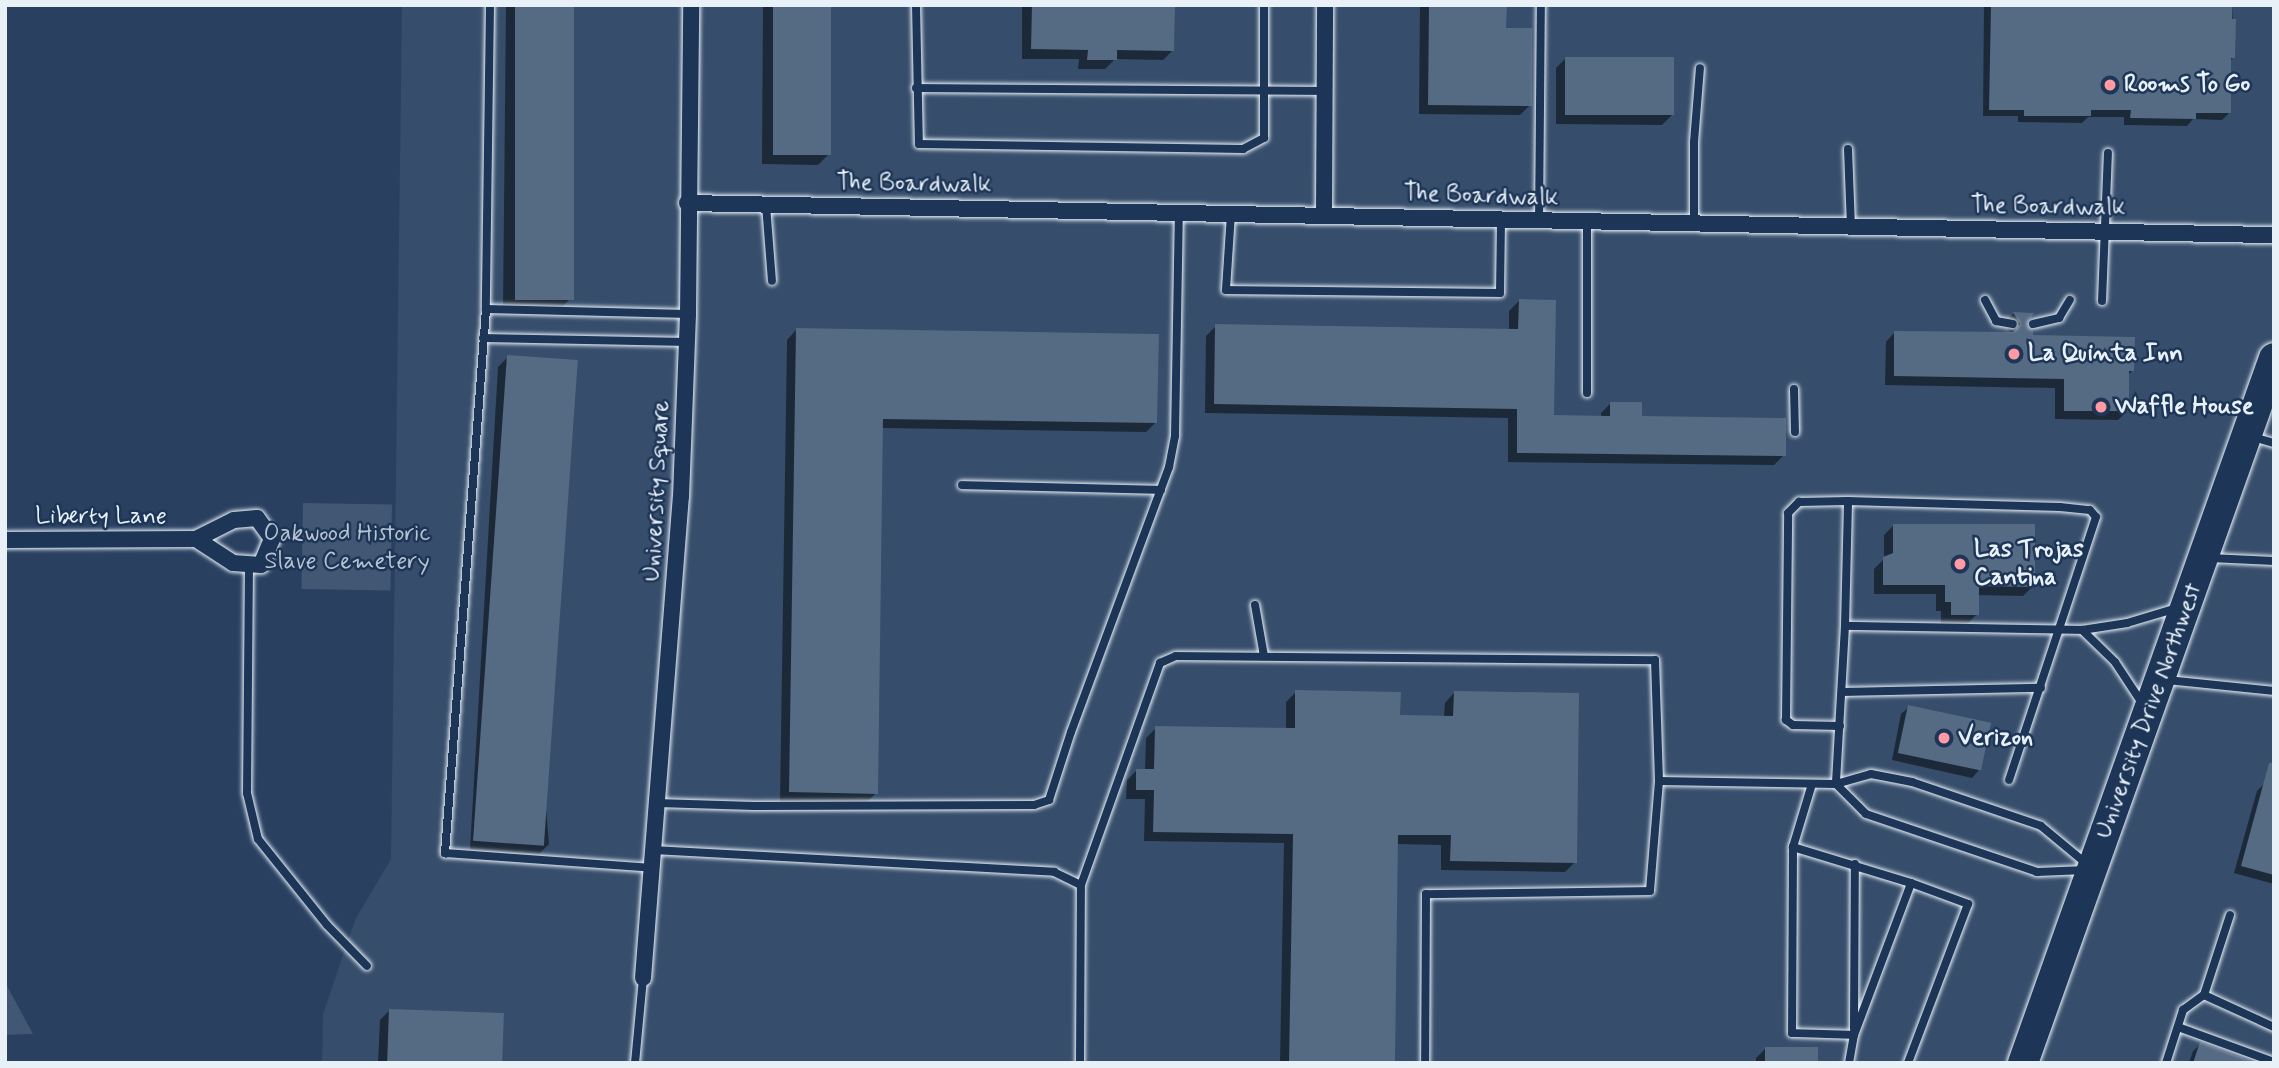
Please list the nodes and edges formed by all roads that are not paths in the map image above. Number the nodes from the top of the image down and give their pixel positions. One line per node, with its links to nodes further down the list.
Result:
1 (490, 5): 29 (lane)
2 (691, 5): 13 (street, University Square)
3 (916, 5): 8 (lane)
4 (1264, 5): 9 (lane)
5 (1325, 5): 10 (street)
6 (1541, 5): 19 (lane)
7 (1700, 68): 21 (lane)
8 (916, 88): 9 (lane); 9 (lane)
9 (1265, 89): 10 (lane)
10 (1325, 91): 17 (street)
11 (1848, 149): 22 (lane)
12 (2108, 153): 23 (lane)
13 (687, 203): 14 (street, The Boardwalk); 30 (street, University Square)
14 (766, 205): 15 (street, The Boardwalk); 25 (lane)
15 (1179, 212): 16 (street, The Boardwalk); 41 (lane)
16 (1231, 212): 17 (street, The Boardwalk); 18 (lane)
17 (1324, 214): 18 (street, The Boardwalk)
18 (1501, 220): 19 (street, The Boardwalk)
19 (1539, 221): 20 (street, The Boardwalk)
20 (1587, 222): 21 (street, The Boardwalk); 37 (lane)
21 (1693, 224): 22 (street, The Boardwalk)
22 (1851, 226): 23 (street, The Boardwalk)
23 (2107, 230): 24 (street, The Boardwalk); 28 (lane)
24 (2274, 235)
25 (772, 281)
26 (1985, 300): 31 (lane)
27 (2070, 300): 32 (lane)
28 (2102, 301)
29 (486, 309): 30 (lane); 33 (lane)
30 (688, 314): 34 (street, University Square)
31 (2013, 324)
32 (2033, 324)
33 (483, 338): 34 (lane); 68 (lane)
34 (688, 342): 64 (street, University Square)
35 (2274, 358): 39 (highway, University Drive Northwest)
36 (1794, 389): 38 (lane)
37 (1587, 393)
38 (1795, 432)
39 (2260, 439): 45 (highway, University Drive Northwest)
40 (962, 485): 41 (lane)
41 (1161, 490): 64 (lane)
42 (1848, 501): 50 (lane); 51 (lane); 59 (lane)
43 (196, 539): 44 (street, Liberty Lane); 47 (street); 47 (street)
44 (5, 540)
45 (2203, 558): 46 (lane); 49 (highway, University Drive Northwest)
46 (2274, 561)
47 (249, 564): 73 (lane)
48 (1255, 605): 53 (lane)
49 (2186, 606): 52 (lane); 54 (highway, University Drive Northwest)
50 (1845, 626): 51 (lane); 57 (lane)
51 (2062, 629): 52 (lane); 55 (lane)
52 (2082, 630): 58 (lane)
53 (1264, 656): 61 (lane); 71 (lane)
54 (2160, 680): 56 (lane); 58 (highway, University Drive Northwest)
55 (2041, 688): 57 (lane); 60 (lane)
56 (2274, 691)
57 (1842, 692): 59 (lane)
58 (2148, 715): 69 (highway, University Drive Northwest)
59 (1840, 726): 63 (lane)
60 (2009, 780)
61 (1659, 781): 62 (lane); 82 (lane)
62 (1812, 784): 63 (lane); 65 (lane)
63 (1836, 784): 69 (lane); 69 (lane)
64 (657, 803): 66 (street, University Square)
65 (1793, 846): 67 (lane); 78 (lane)
66 (653, 850): 68 (street, University Square); 71 (lane)
67 (1855, 864): 70 (lane); 78 (lane)
68 (652, 868): 74 (street, University Square)
69 (2092, 869): 85 (highway, University Drive Northwest)
70 (1911, 883): 78 (lane); 84 (lane)
71 (1081, 885): 81 (lane)
72 (2230, 915): 75 (lane)
73 (367, 965)
74 (643, 978): 80 (lane)
75 (2204, 995): 76 (lane); 77 (lane)
76 (2178, 1027): 79 (lane); 86 (lane)
77 (2274, 1027)
78 (1854, 1035): 83 (lane)
79 (2274, 1062)
80 (635, 1063)
81 (1080, 1063)
82 (1425, 1063)
83 (1849, 1063)
84 (1908, 1063)
85 (2023, 1063)
86 (2166, 1063)

